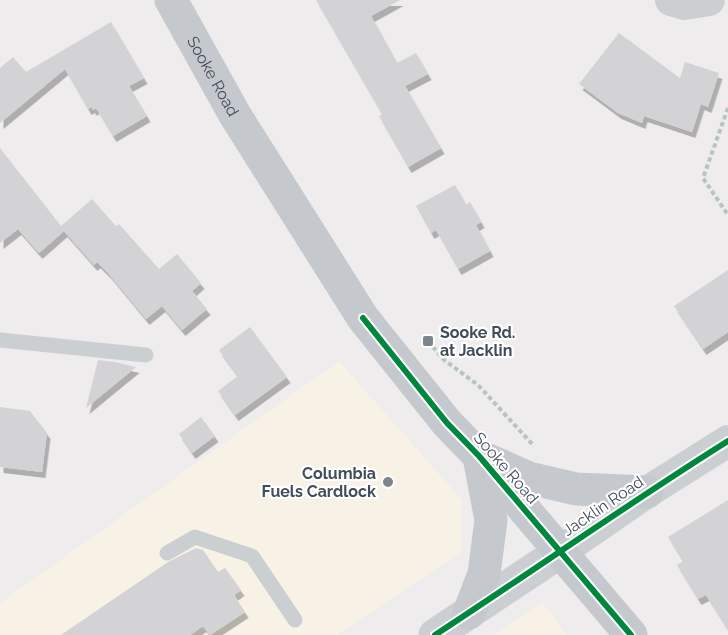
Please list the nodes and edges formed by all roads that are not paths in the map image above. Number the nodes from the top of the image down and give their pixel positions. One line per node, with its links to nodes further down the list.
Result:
1 (171, 0): 7 (main road, Sooke Road)
2 (671, 0): 3 (street)
3 (710, 0)
4 (0, 340): 5 (lane)
5 (146, 355)
6 (728, 441): 8 (street, Jacklin Road)
7 (479, 456): 8 (main road); 9 (main road, Sooke Road); 11 (main road)
8 (647, 492): 9 (street, Jacklin Road)
9 (560, 552): 11 (main road, Jacklin Road); 14 (main road, Sooke Road)
10 (167, 553): 12 (lane)
11 (472, 616): 13 (main road, Jacklin Road)
12 (295, 620)
13 (435, 635)
14 (631, 635)

